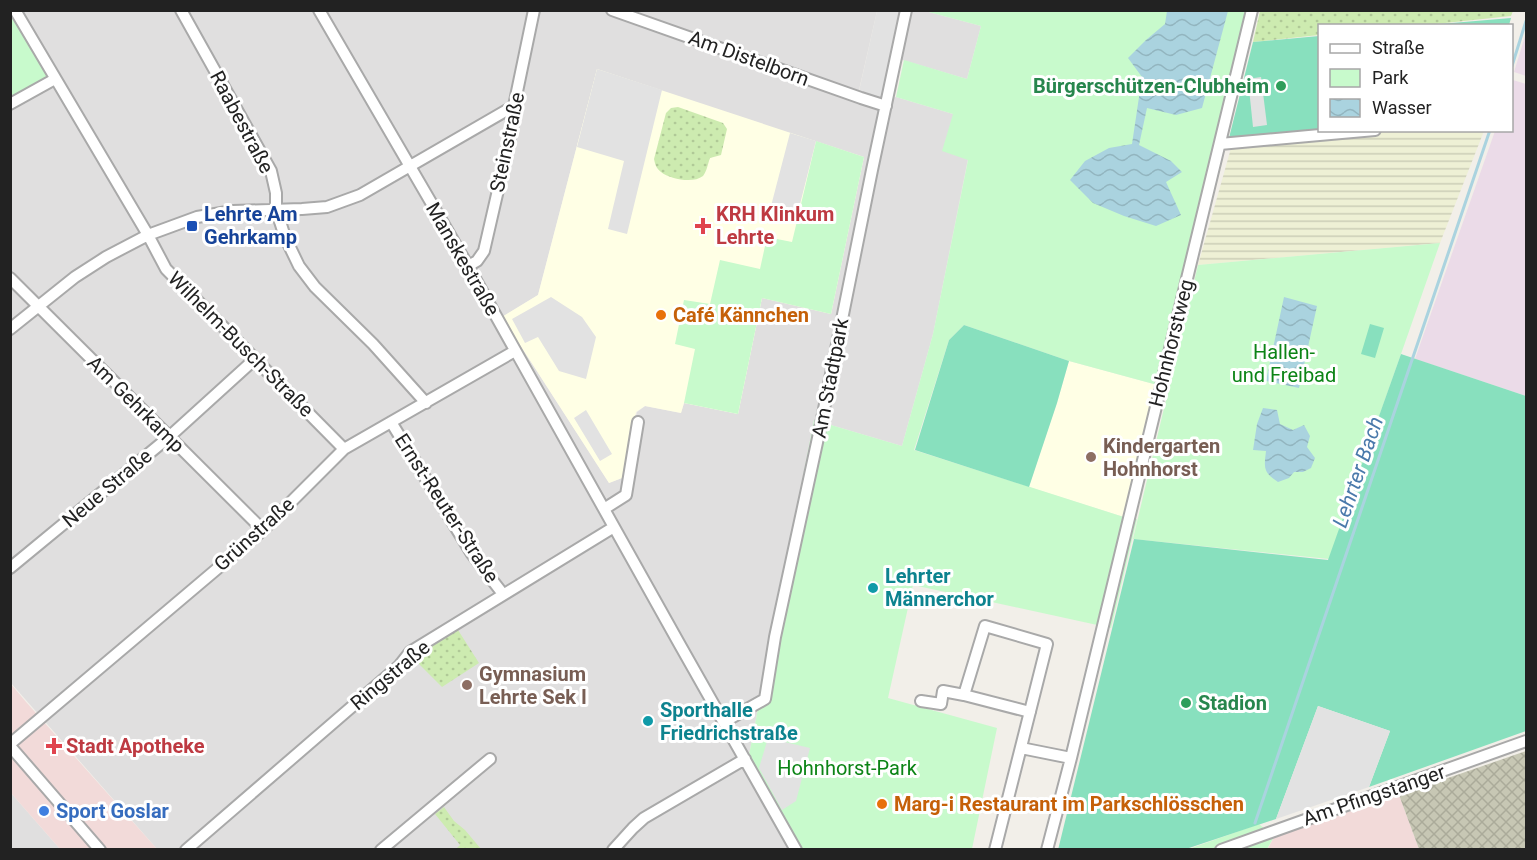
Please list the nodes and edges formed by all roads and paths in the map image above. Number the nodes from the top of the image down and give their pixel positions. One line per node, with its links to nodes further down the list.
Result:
1 (15, 10): 8 (street, Wilhelm-Busch-Straße)
2 (181, 10): 15 (street, Raabestraße)
3 (320, 10): 14 (street, Manskestraße)
4 (534, 10): 10 (street, Steinstraße)
5 (612, 10): 11 (street, Am Distelborn)
6 (906, 10): 11 (street, Am Stadtpark)
7 (1252, 10): 13 (street, Hohnhorstweg)
8 (55, 79): 9 (street); 16 (street, Wilhelm-Busch-Straße)
9 (10, 104)
10 (514, 106): 14 (street); 17 (street, Steinstraße)
11 (886, 106): 36 (street, Am Stadtpark)
12 (1353, 132): 13 (street)
13 (1220, 144): 40 (street, Hohnhorstweg)
14 (410, 166): 15 (street); 17 (street, Manskestraße)
15 (276, 209): 16 (street); 23 (street, Raabestraße)
16 (148, 235): 19 (street); 22 (street, Wilhelm-Busch-Straße)
17 (468, 266): 21 (street, Manskestraße)
18 (10, 278): 19 (street, Am Gehrkamp)
19 (39, 306): 20 (street); 26 (street, Am Gehrkamp)
20 (10, 329)
21 (515, 351): 23 (street, Grünstraße); 28 (street, Manskestraße)
22 (255, 358): 26 (street, Neue Straße); 27 (street, Wilhelm-Busch-Straße)
23 (426, 403): 24 (street, Grünstraße)
24 (391, 422): 27 (street, Grünstraße); 32 (street, Ernst-Reuter-Straße)
25 (638, 422): 28 (street)
26 (169, 436): 30 (street, Am Gehrkamp); 31 (street, Neue Straße)
27 (344, 449): 30 (street, Grünstraße)
28 (604, 509): 29 (street, Manskestraße)
29 (614, 527): 32 (street, Ringstraße); 36 (street, Manskestraße)
30 (262, 530): 38 (street, Grünstraße)
31 (10, 568)
32 (504, 594): 44 (street, Ringstraße)
33 (964, 695): 34 (street); 35 (street); 35 (street)
34 (921, 701)
35 (1030, 712): 39 (street)
36 (724, 722): 42 (street, Manskestraße)
37 (1527, 741): 50 (street, Am Pfingstanger)
38 (10, 745): 43 (street)
39 (1021, 748): 40 (street); 48 (street)
40 (1066, 757): 49 (street, Hohnhorstweg)
41 (490, 759): 45 (street)
42 (745, 759): 46 (street); 47 (street, Manskestraße)
43 (100, 849)
44 (186, 849)
45 (381, 849)
46 (613, 849)
47 (796, 849)
48 (995, 849)
49 (1047, 849)
50 (1221, 849)

